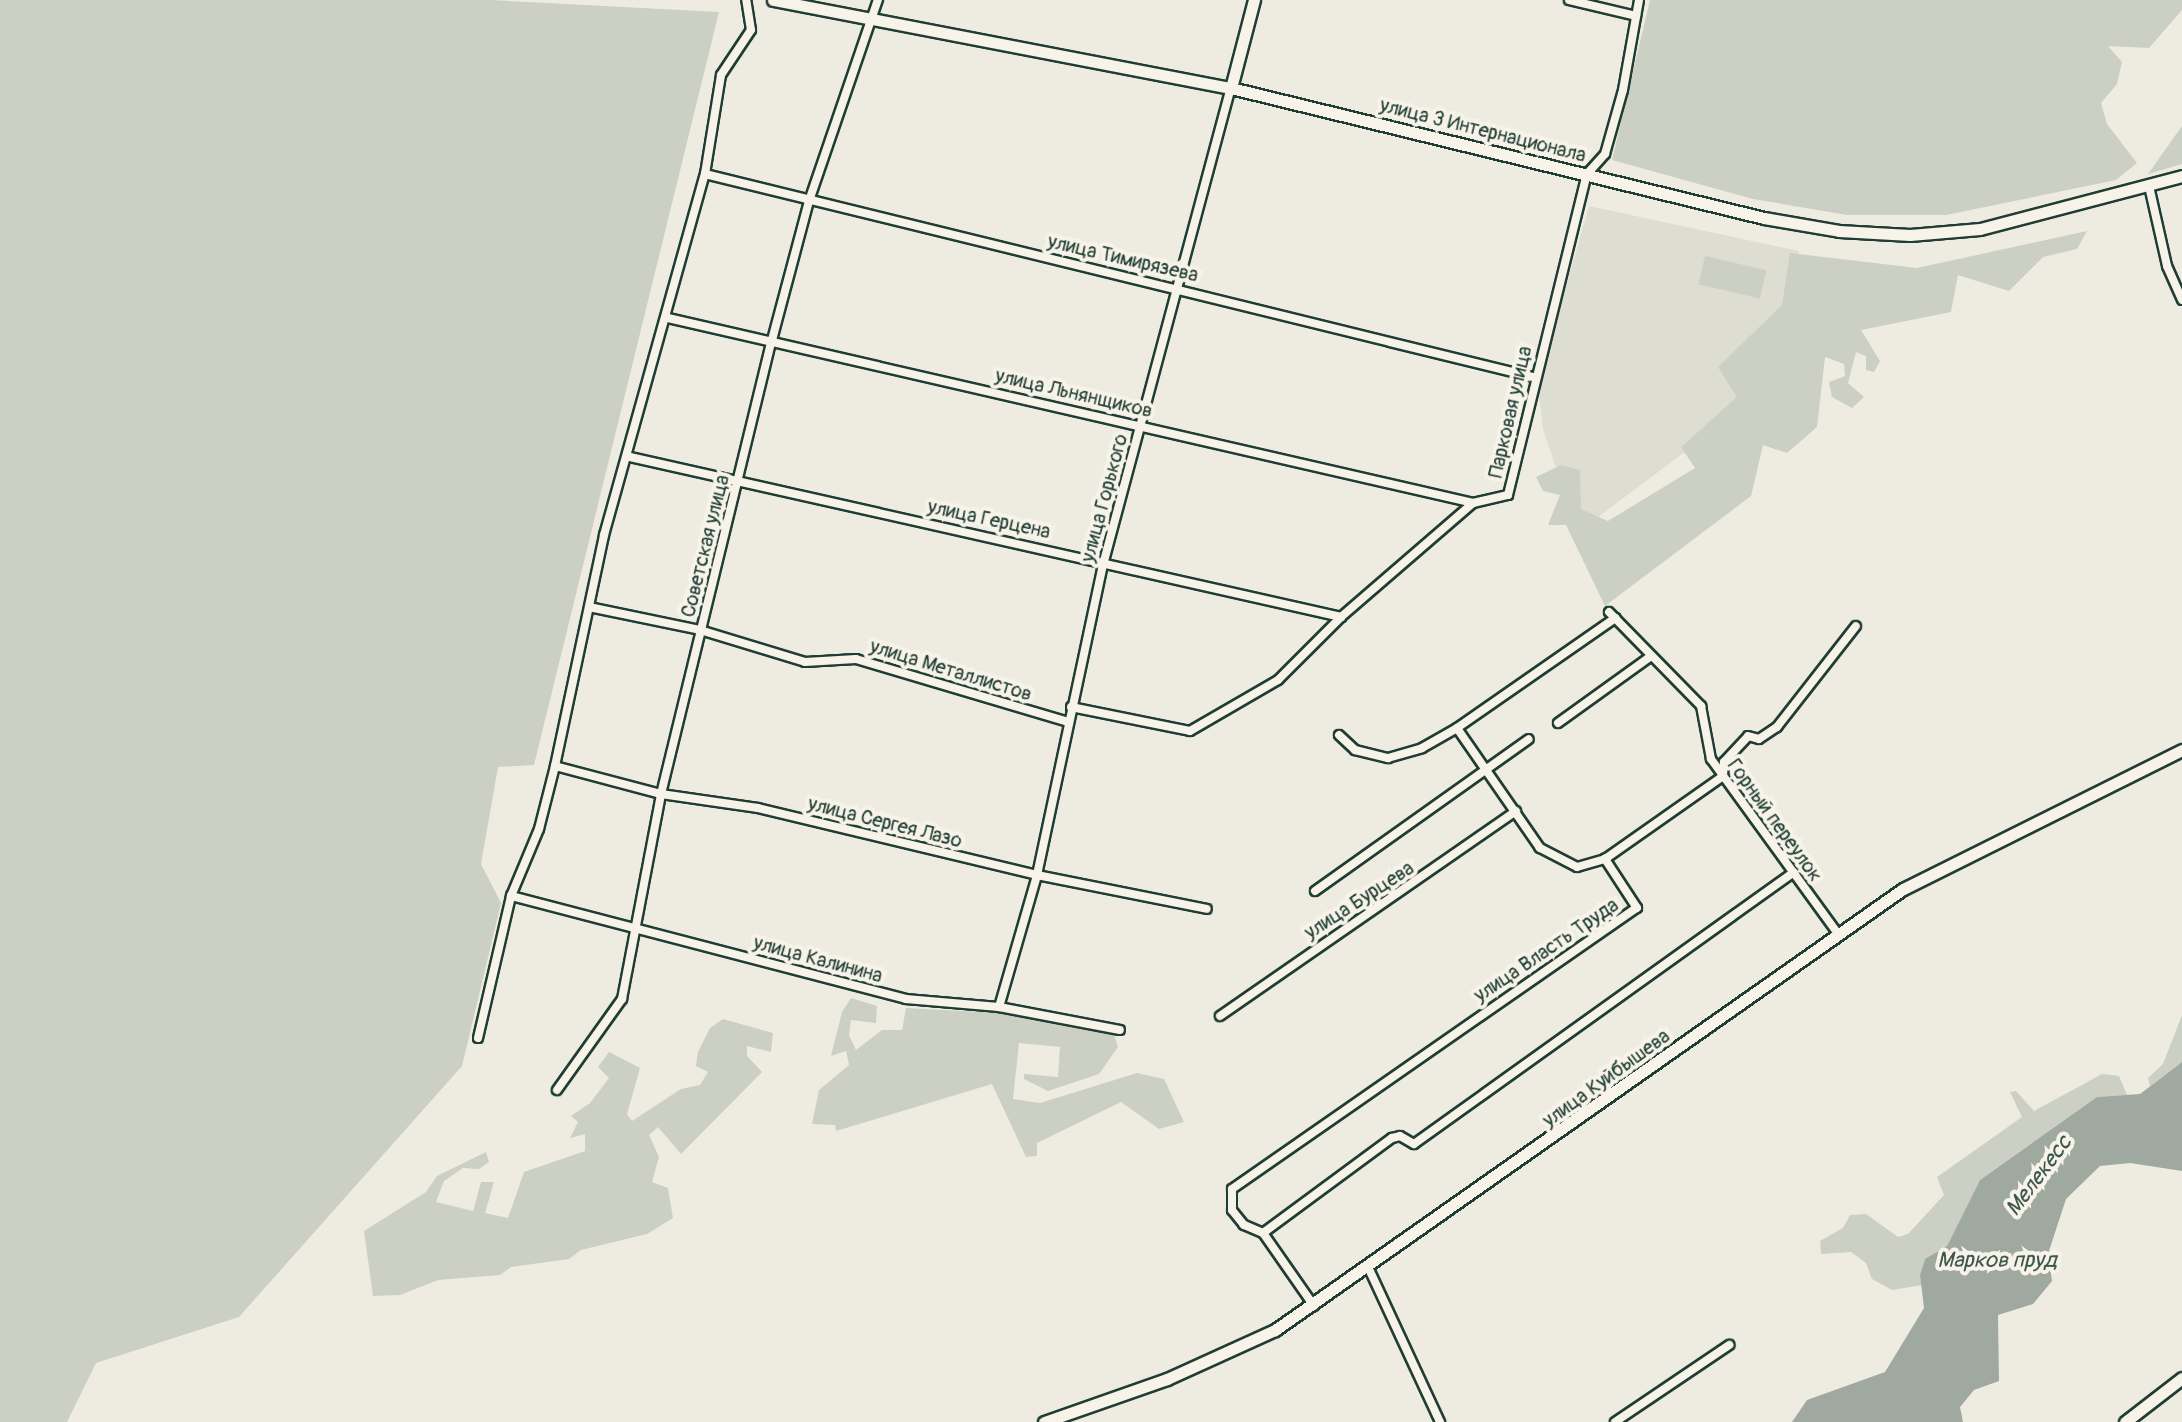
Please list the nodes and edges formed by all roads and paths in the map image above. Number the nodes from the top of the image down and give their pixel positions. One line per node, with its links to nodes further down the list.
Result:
1 (746, 0): 10 (street)
2 (773, 0): 8 (main road, улица 3 Интернационала)
3 (878, 0): 8 (street, Советская улица)
4 (1254, 0): 9 (main road, улица Горького)
5 (1569, 0): 7 (street)
6 (1639, 0): 7 (street, Парковая улица)
7 (1636, 16): 11 (street, Парковая улица)
8 (875, 18): 9 (main road, улица 3 Интернационала); 14 (street, Советская улица)
9 (1231, 88): 11 (main road, улица 3 Интернационала); 15 (street, улица Горького)
10 (705, 174): 14 (street, улица Тимирязева); 17 (street)
11 (1587, 174): 13 (main road, улица 3 Интернационала); 19 (street, Парковая улица)
12 (2182, 176): 13 (main road, улица 3 Интернационала)
13 (2149, 186): 16 (street)
14 (809, 201): 15 (street, улица Тимирязева); 18 (street, Советская улица)
15 (1178, 286): 19 (street, улица Тимирязева); 20 (street, улица Горького)
16 (2182, 300)
17 (668, 318): 18 (street, улица Льнянщиков); 21 (street)
18 (772, 340): 20 (street, улица Льнянщиков); 22 (street, Советская улица)
19 (1533, 377): 23 (street, Парковая улица)
20 (1142, 425): 23 (street, улица Льнянщиков); 24 (street, улица Горького)
21 (630, 457): 22 (street, улица Герцена); 25 (street)
22 (739, 480): 24 (street, улица Герцена); 28 (street, Советская улица)
23 (1473, 503): 26 (street, Парковая улица)
24 (1104, 561): 26 (street, улица Герцена); 30 (street, улица Горького)
25 (589, 607): 28 (street, улица Металлистов); 37 (street)
26 (1341, 617): 30 (street, Парковая улица)
27 (1856, 626): 39 (street)
28 (700, 630): 31 (street, улица Металлистов); 40 (street, Советская улица)
29 (1650, 657): 32 (street); 33 (street, Горный переулок); 39 (street, Горный переулок)
30 (1071, 707): 31 (street, улица Горького)
31 (1069, 722): 44 (street, улица Горького)
32 (1558, 723)
33 (1457, 728): 34 (street); 38 (street)
34 (1339, 735)
35 (1529, 739): 38 (street, улица Бурцева)
36 (2182, 750): 49 (main road, улица Куйбышева)
37 (555, 766): 40 (street, улица Сергея Лазо); 46 (street)
38 (1485, 769): 41 (street); 45 (street, улица Бурцева)
39 (1723, 776): 42 (street); 43 (street, Горный переулок)
40 (661, 794): 44 (street, улица Сергея Лазо); 48 (street, Советская улица)
41 (1516, 811): 42 (street); 51 (street, улица Бурцева)
42 (1605, 859): 55 (street, улица Власть Труда)
43 (1794, 872): 49 (street, Горный переулок); 55 (street)
44 (1037, 875): 47 (street, улица Сергея Лазо); 50 (street, улица Горького)
45 (1315, 891)
46 (511, 896): 48 (street, улица Калинина); 53 (street)
47 (1207, 909)
48 (633, 931): 50 (street, улица Калинина); 54 (street, Советская улица)
49 (1838, 934): 56 (main road, улица Куйбышева)
50 (999, 1007): 52 (street, улица Калинина)
51 (1220, 1016)
52 (1120, 1030)
53 (478, 1038)
54 (557, 1090)
55 (1263, 1233): 57 (street)
56 (1369, 1269): 57 (main road, улица Куйбышева); 61 (street)
57 (1314, 1306): 60 (main road, улица Куйбышева)
58 (1729, 1345): 62 (street)
59 (2182, 1378): 63 (main road)
60 (1044, 1422)
61 (1440, 1422)
62 (1615, 1422)
63 (2125, 1422)

